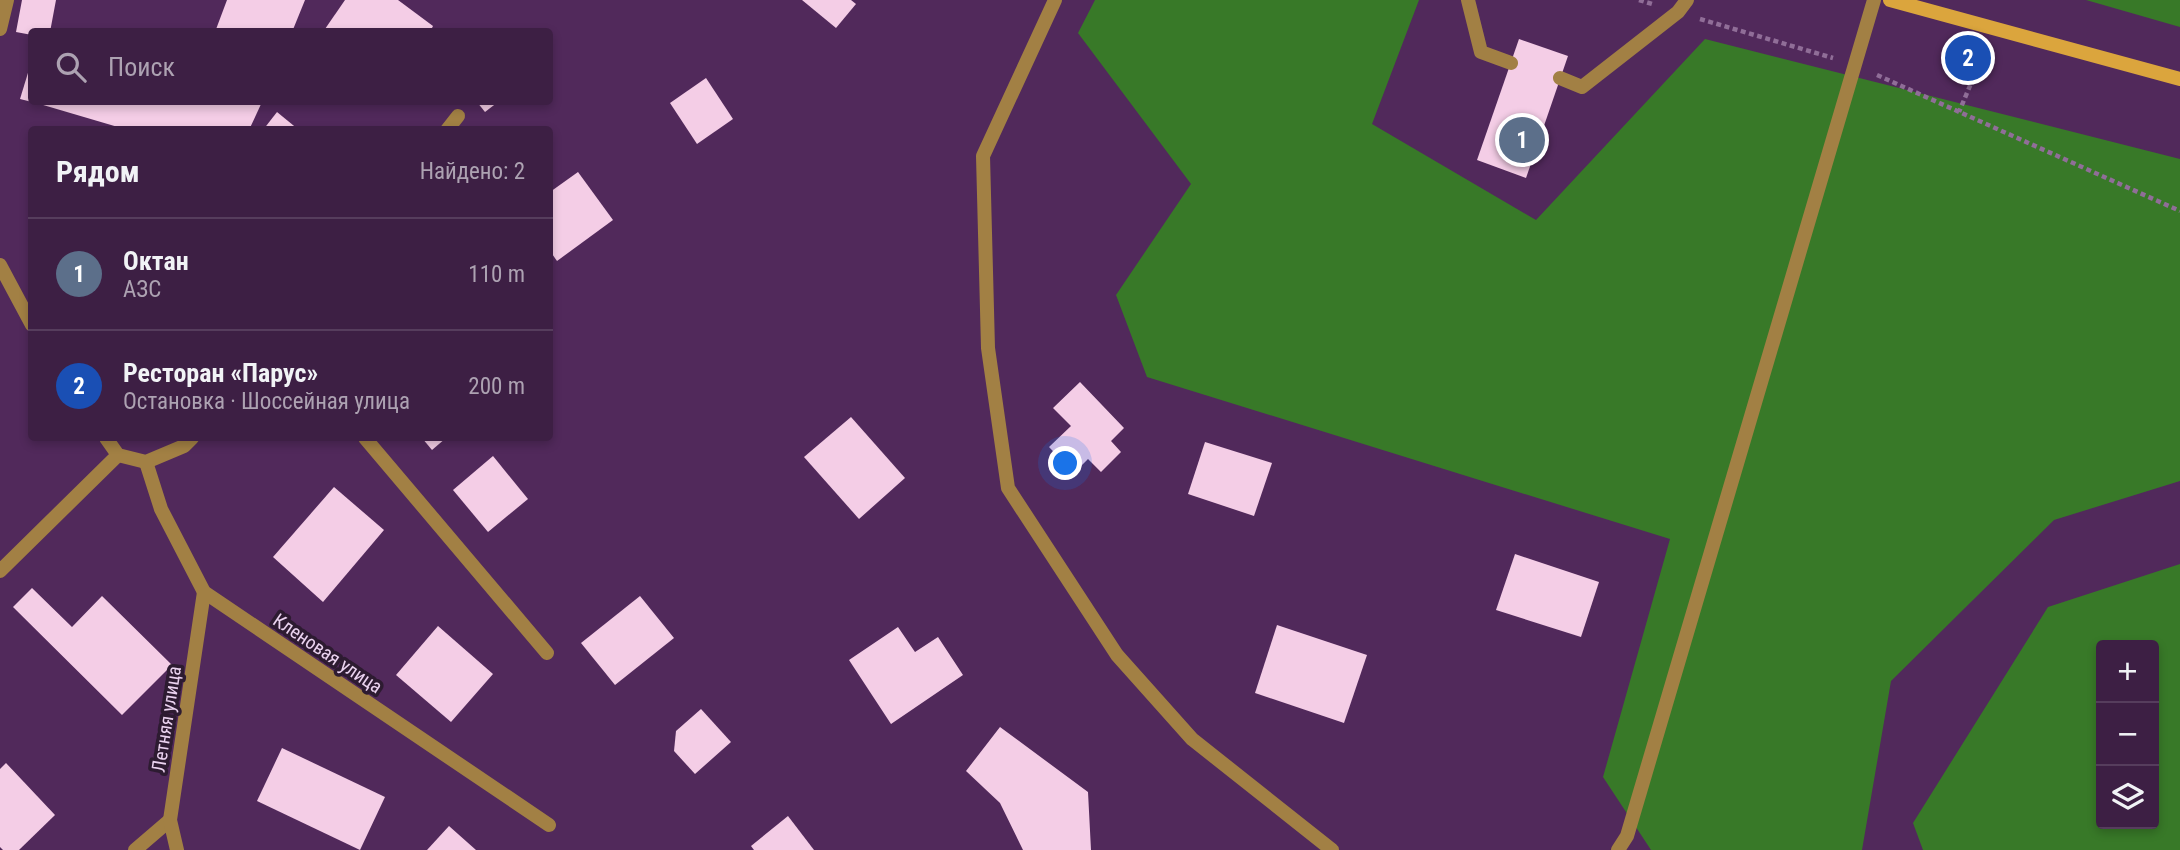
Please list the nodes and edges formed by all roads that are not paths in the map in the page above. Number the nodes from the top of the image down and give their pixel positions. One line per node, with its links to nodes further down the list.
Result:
1 (7, 0): 7 (street)
2 (1055, 0): 27 (street)
3 (1468, 0): 8 (street)
4 (1874, 0): 28 (street)
5 (1890, 0): 10 (main road)
6 (1682, 6): 9 (street)
7 (0, 29)
8 (1511, 63)
9 (1560, 78)
10 (2180, 79)
11 (458, 116): 12 (street)
12 (450, 126)
13 (0, 265): 14 (street)
14 (28, 318)
15 (108, 441): 18 (street)
16 (189, 441): 19 (street)
17 (368, 441): 22 (street)
18 (118, 455): 19 (street); 20 (street)
19 (146, 462): 21 (street, Кленовая улица)
20 (0, 571)
21 (204, 592): 23 (street, Летняя улица); 24 (street, Кленовая улица)
22 (547, 653)
23 (170, 820): 25 (street); 26 (street, Летняя улица)
24 (549, 825)
25 (135, 850)
26 (177, 850)
27 (1332, 850)
28 (1618, 850)

